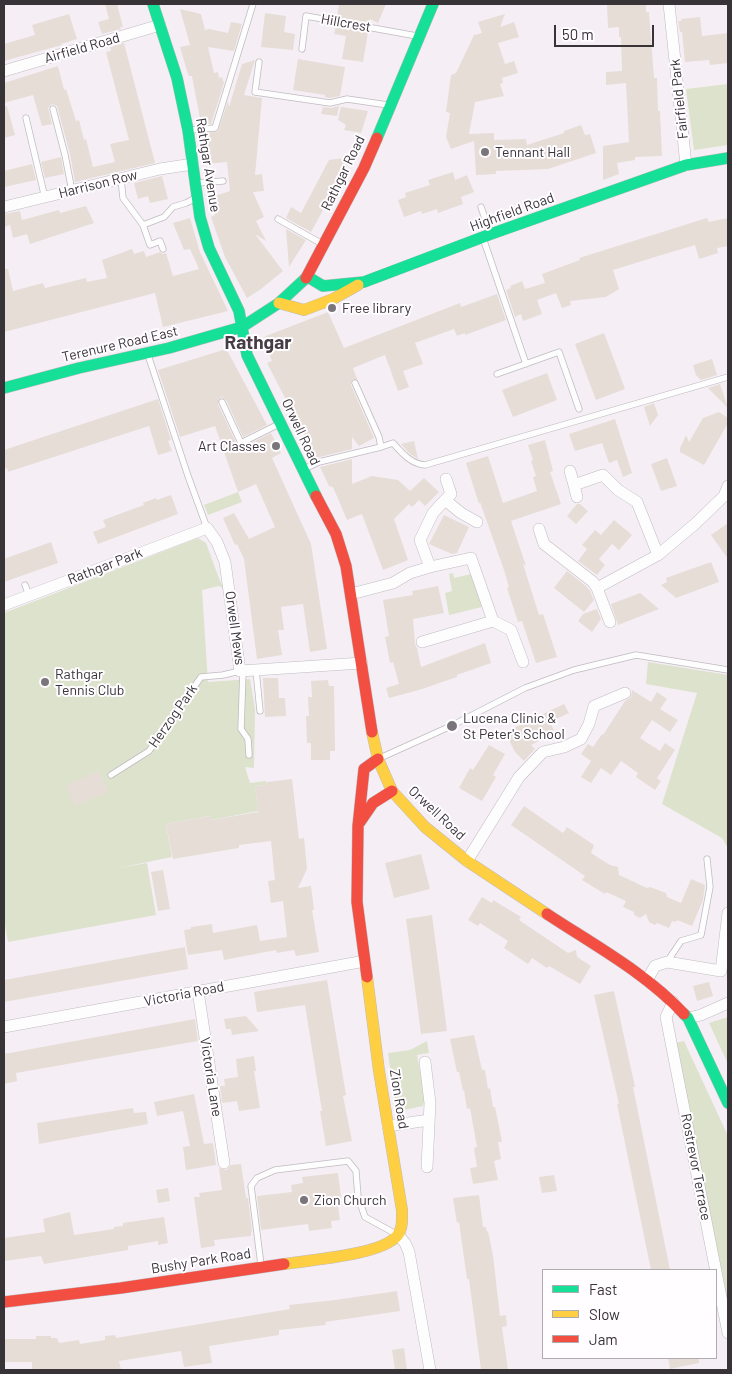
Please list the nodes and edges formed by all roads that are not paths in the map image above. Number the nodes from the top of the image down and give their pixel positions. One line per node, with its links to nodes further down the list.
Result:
1 (153, 4): 5 (street, Rathgar Avenue)
2 (253, 4): 13 (lane)
3 (433, 4): 6 (street, Rathgar Road)
4 (669, 4): 16 (street, Fairfield Park)
5 (160, 25): 9 (street, Airfield Road); 13 (street, Rathgar Avenue)
6 (419, 36): 7 (lane, Hillcrest); 10 (street, Rathgar Road)
7 (302, 49)
8 (259, 62): 10 (lane)
9 (4, 71)
10 (390, 105): 28 (street, Rathgar Road)
11 (52, 109): 20 (lane)
12 (26, 118): 22 (lane)
13 (188, 130): 15 (street, Rathgar Avenue)
14 (728, 158): 16 (street, Highfield Road)
15 (193, 164): 17 (street, Harrison Row); 19 (street, Rathgar Avenue)
16 (686, 165): 27 (street, Highfield Road)
17 (121, 179): 20 (street, Harrison Row); 26 (lane)
18 (223, 181): 19 (lane)
19 (196, 184): 21 (street, Rathgar Avenue)
20 (72, 191): 22 (street, Harrison Row)
21 (197, 197): 26 (lane); 33 (street, Rathgar Avenue)
22 (45, 198): 24 (street, Harrison Row)
23 (481, 207): 27 (lane)
24 (4, 208)
25 (278, 219): 28 (lane)
26 (143, 225): 29 (lane)
27 (487, 236): 31 (street, Highfield Road); 35 (lane)
28 (324, 245): 30 (street, Rathgar Road)
29 (163, 249)
30 (308, 277): 31 (street, Highfield Road); 32 (street, Rathgar Road)
31 (364, 282): 32 (street)
32 (279, 303): 33 (street, Rathgar Road)
33 (242, 327): 34 (street, Terenure Road East); 42 (street, Orwell Road)
34 (147, 353): 39 (street, Terenure Road East); 52 (lane)
35 (526, 364): 36 (lane); 41 (lane)
36 (497, 374)
37 (728, 377): 43 (lane)
38 (356, 383): 43 (lane)
39 (4, 388)
40 (222, 402): 42 (lane)
41 (579, 409)
42 (281, 423): 44 (street, Orwell Road)
43 (381, 447): 44 (lane)
44 (302, 470): 57 (street, Orwell Road)
45 (570, 471): 47 (street)
46 (446, 479): 50 (street)
47 (574, 485): 49 (street); 54 (street)
48 (728, 486): 54 (street)
49 (577, 497)
50 (445, 500): 51 (street); 55 (street)
51 (477, 522)
52 (207, 528): 58 (street, Rathgar Park); 66 (street, Orwell Mews)
53 (539, 529): 56 (street)
54 (658, 555): 56 (street)
55 (430, 566): 57 (street); 59 (street)
56 (597, 588): 60 (street)
57 (351, 594): 63 (street, Orwell Road)
58 (4, 605)
59 (494, 621): 61 (street); 62 (street)
60 (610, 622)
61 (422, 642)
62 (523, 662)
63 (362, 664): 64 (street, Orwell Mews); 70 (street, Orwell Road)
64 (256, 670): 66 (street, Orwell Mews); 68 (lane)
65 (728, 670): 70 (lane)
66 (242, 671): 69 (lane); 71 (lane, Herzog Park)
67 (624, 694): 75 (street)
68 (260, 711)
69 (249, 755)
70 (378, 759): 72 (street, Orwell Road); 73 (street, Zion Road)
71 (111, 776)
72 (392, 791): 73 (street); 75 (street, Orwell Road)
73 (358, 826): 77 (street, Zion Road)
74 (707, 859): 78 (lane)
75 (466, 861): 79 (street, Orwell Road)
76 (728, 913): 78 (street)
77 (365, 961): 80 (street, Victoria Road); 88 (street, Zion Road)
78 (667, 962): 79 (street)
79 (647, 980): 81 (street, Orwell Road)
80 (198, 991): 84 (street, Victoria Road); 89 (street, Victoria Lane)
81 (673, 1002): 83 (street, Orwell Road); 93 (street, Rostrevor Terrace)
82 (728, 1003): 83 (street)
83 (688, 1018): 86 (street, Orwell Road)
84 (4, 1027)
85 (425, 1062): 87 (street)
86 (728, 1103)
87 (429, 1120): 88 (street); 90 (street)
88 (388, 1126): 91 (street, Zion Road)
89 (224, 1163)
90 (427, 1167)
91 (398, 1235): 92 (street, Bushy Park Road); 92 (lane); 97 (street)
92 (261, 1267): 95 (street, Bushy Park Road)
93 (715, 1269)
94 (717, 1277): 96 (street, Rostrevor Terrace)
95 (4, 1302)
96 (728, 1333)
97 (430, 1370)

